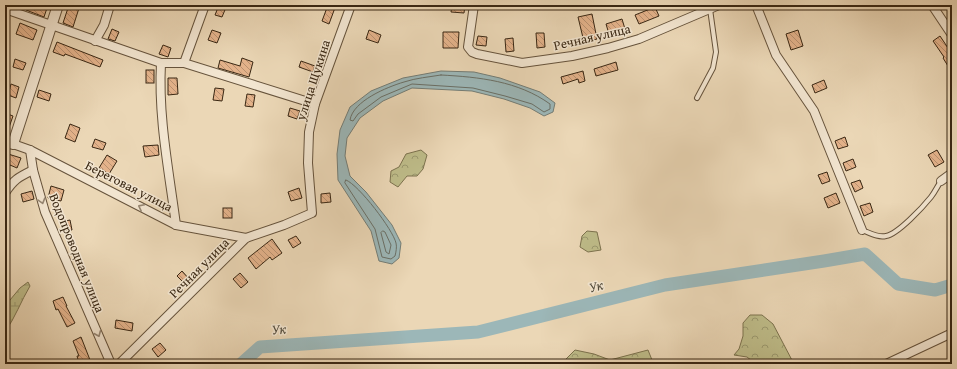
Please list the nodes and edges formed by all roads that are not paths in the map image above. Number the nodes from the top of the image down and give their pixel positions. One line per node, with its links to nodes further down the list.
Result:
1 (58, 5): 11 (street)
2 (110, 5): 13 (street)
3 (205, 5): 15 (street)
4 (351, 5): 17 (street, улица Щукина)
5 (474, 5): 10 (street, Речная улица)
6 (719, 5): 10 (street, Речная улица)
7 (756, 5): 26 (street)
8 (932, 5): 12 (street)
9 (5, 9): 11 (street)
10 (710, 9): 16 (lane)
11 (51, 26): 13 (street); 18 (street)
12 (952, 35)
13 (95, 41): 14 (street)
14 (160, 63): 15 (street); 25 (street)
15 (184, 63): 17 (street)
16 (697, 98)
17 (315, 104): 24 (street, улица Щукина)
18 (9, 143): 19 (street, Береговая улица)
19 (30, 150): 20 (street, Водопроводная улица); 25 (street, Береговая улица, one-way to 19)
20 (33, 170): 23 (street); 29 (street, Водопроводная улица, one-way to 29)
21 (952, 173): 22 (street)
22 (941, 182): 26 (lane)
23 (5, 193)
24 (312, 212): 27 (street, Речная улица)
25 (176, 225): 27 (street, Береговая улица)
26 (862, 230)
27 (246, 238): 30 (street, Речная улица)
28 (952, 333): 31 (street)
29 (111, 364)
30 (119, 364)
31 (886, 364)

